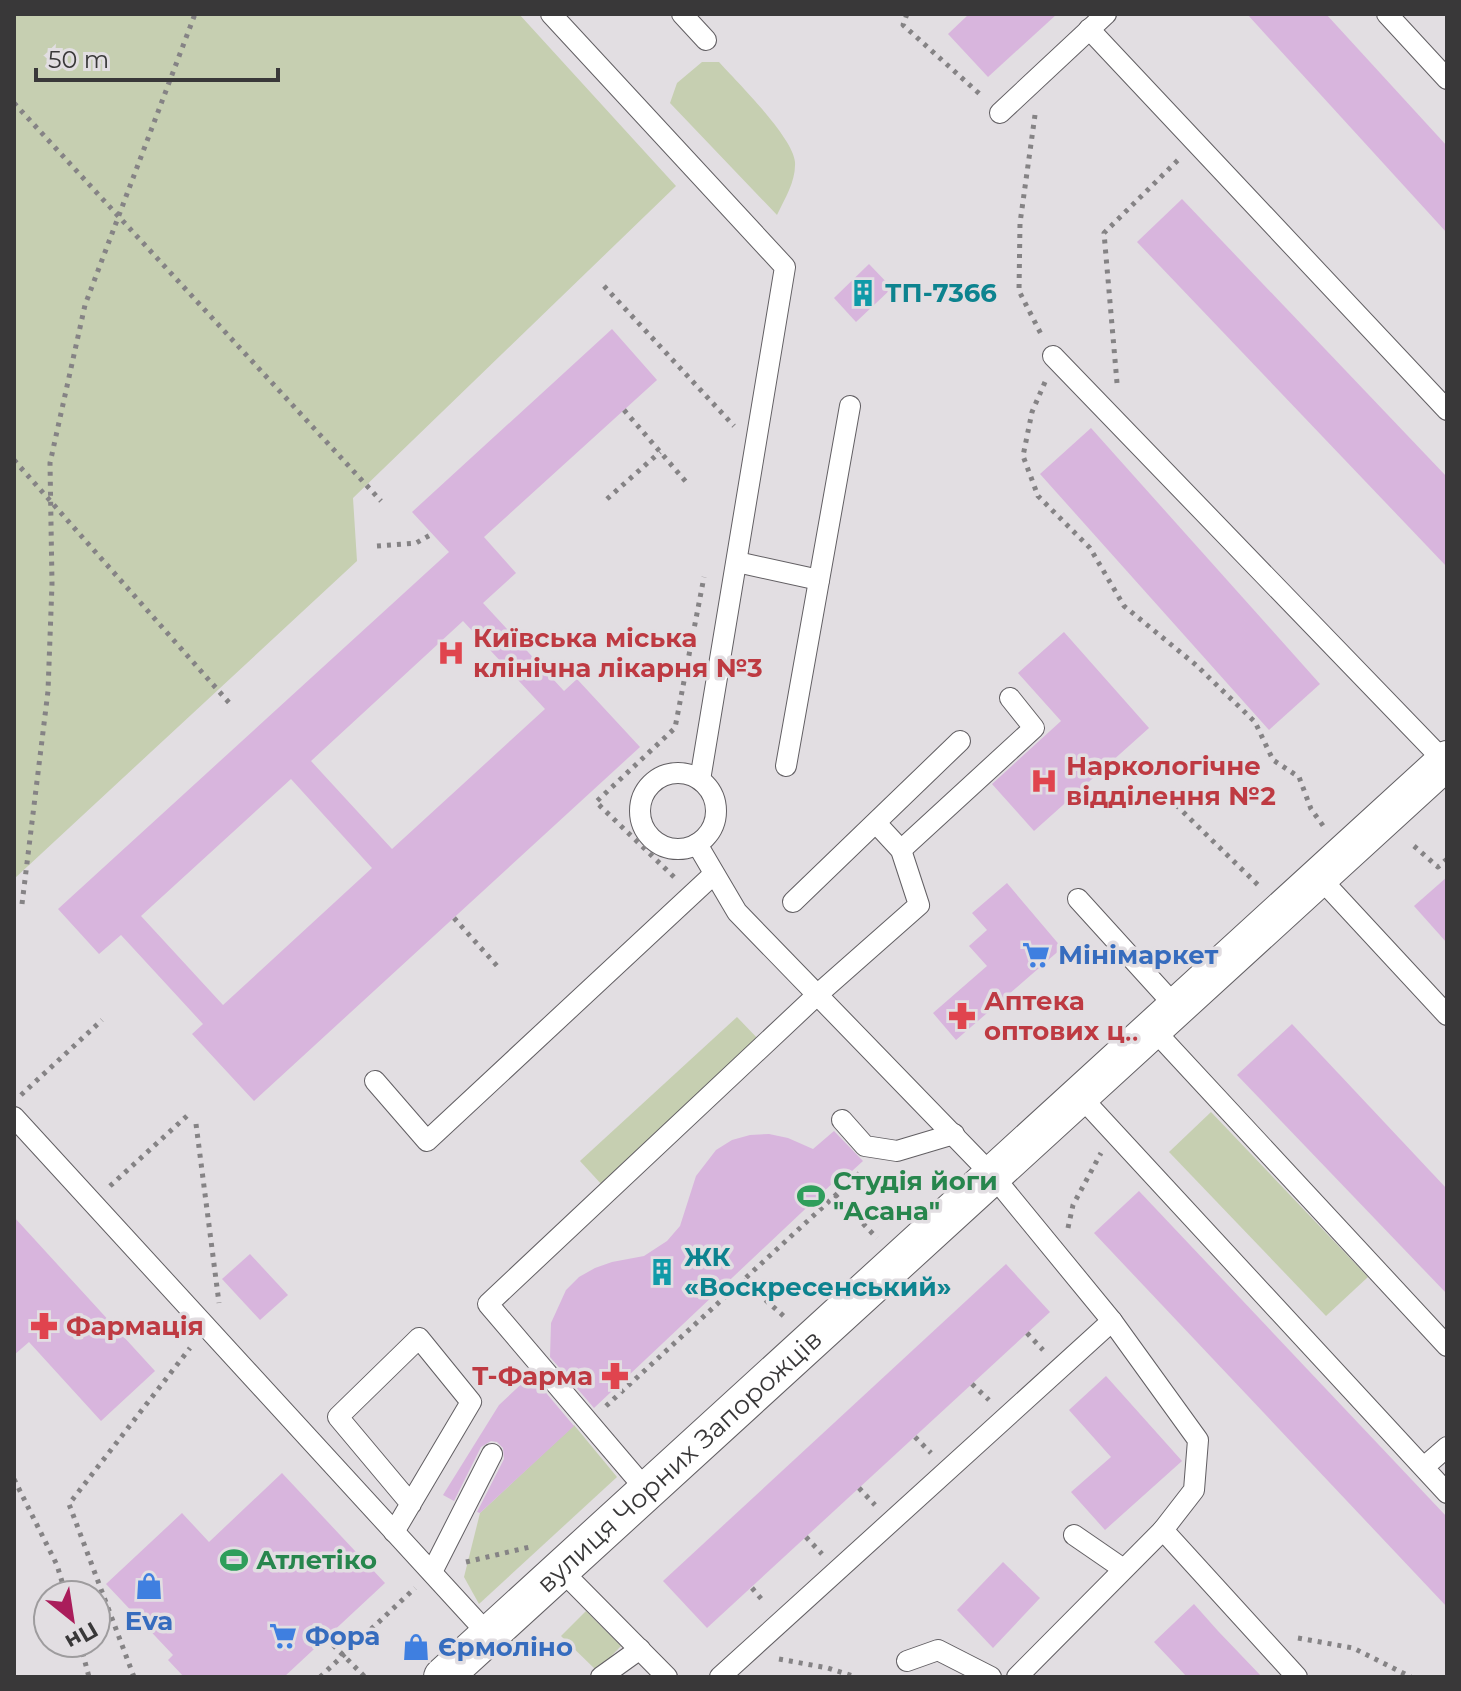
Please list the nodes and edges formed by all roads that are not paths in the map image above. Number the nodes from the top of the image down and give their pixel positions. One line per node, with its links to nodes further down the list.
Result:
1 (551, 14): 12 (lane)
2 (682, 14): 6 (lane)
3 (1106, 14): 5 (lane)
4 (1387, 14): 7 (lane)
5 (1089, 29): 8 (lane); 11 (lane)
6 (706, 40)
7 (1447, 79)
8 (1000, 113)
9 (1054, 357): 16 (lane)
10 (850, 406): 13 (lane)
11 (1447, 410)
12 (737, 562): 13 (lane); 18 (lane)
13 (819, 580): 17 (lane)
14 (1010, 698): 21 (lane)
15 (960, 741): 19 (lane)
16 (1446, 762): 23 (street, вулиця Чорних Запорожців)
17 (786, 766)
18 (700, 780): 20 (lane); 20 (lane)
19 (876, 823): 21 (lane); 25 (lane)
20 (697, 844): 22 (lane)
21 (901, 850): 26 (lane)
22 (714, 874): 26 (lane); 29 (lane)
23 (1319, 877): 27 (lane); 28 (street, вулиця Чорних Запорожців)
24 (1078, 899): 28 (lane)
25 (793, 902)
26 (817, 995): 33 (lane); 40 (lane)
27 (1447, 1015)
28 (1165, 1018): 30 (street, вулиця Чорних Запорожців); 36 (lane)
29 (375, 1081)
30 (1080, 1096): 34 (street, вулиця Чорних Запорожців); 39 (lane)
31 (14, 1117): 44 (lane)
32 (842, 1120): 33 (lane)
33 (954, 1134): 34 (lane)
34 (993, 1176): 35 (lane); 40 (street, вулиця Чорних Запорожців)
35 (1112, 1321): 43 (lane); 55 (lane)
36 (1447, 1346)
37 (1447, 1447): 39 (lane)
38 (492, 1454): 48 (lane)
39 (1424, 1467): 41 (lane)
40 (648, 1492): 46 (street, вулиця Чорних Запорожців)
41 (1447, 1493)
42 (411, 1504): 42 (lane); 44 (lane)
43 (1163, 1530): 47 (lane); 58 (lane)
44 (394, 1532): 48 (lane)
45 (1074, 1535): 47 (lane)
46 (549, 1558): 49 (street, вулиця Чорних Запорожців); 50 (lane)
47 (1122, 1568): 57 (lane)
48 (432, 1572): 49 (lane)
49 (488, 1634): 52 (street, вулиця Чорних Запорожців)
50 (640, 1649): 53 (lane); 54 (lane)
51 (907, 1661): 56 (lane)
52 (455, 1673)
53 (601, 1677)
54 (667, 1677)
55 (720, 1677)
56 (991, 1677)
57 (1017, 1677)
58 (1297, 1677)

